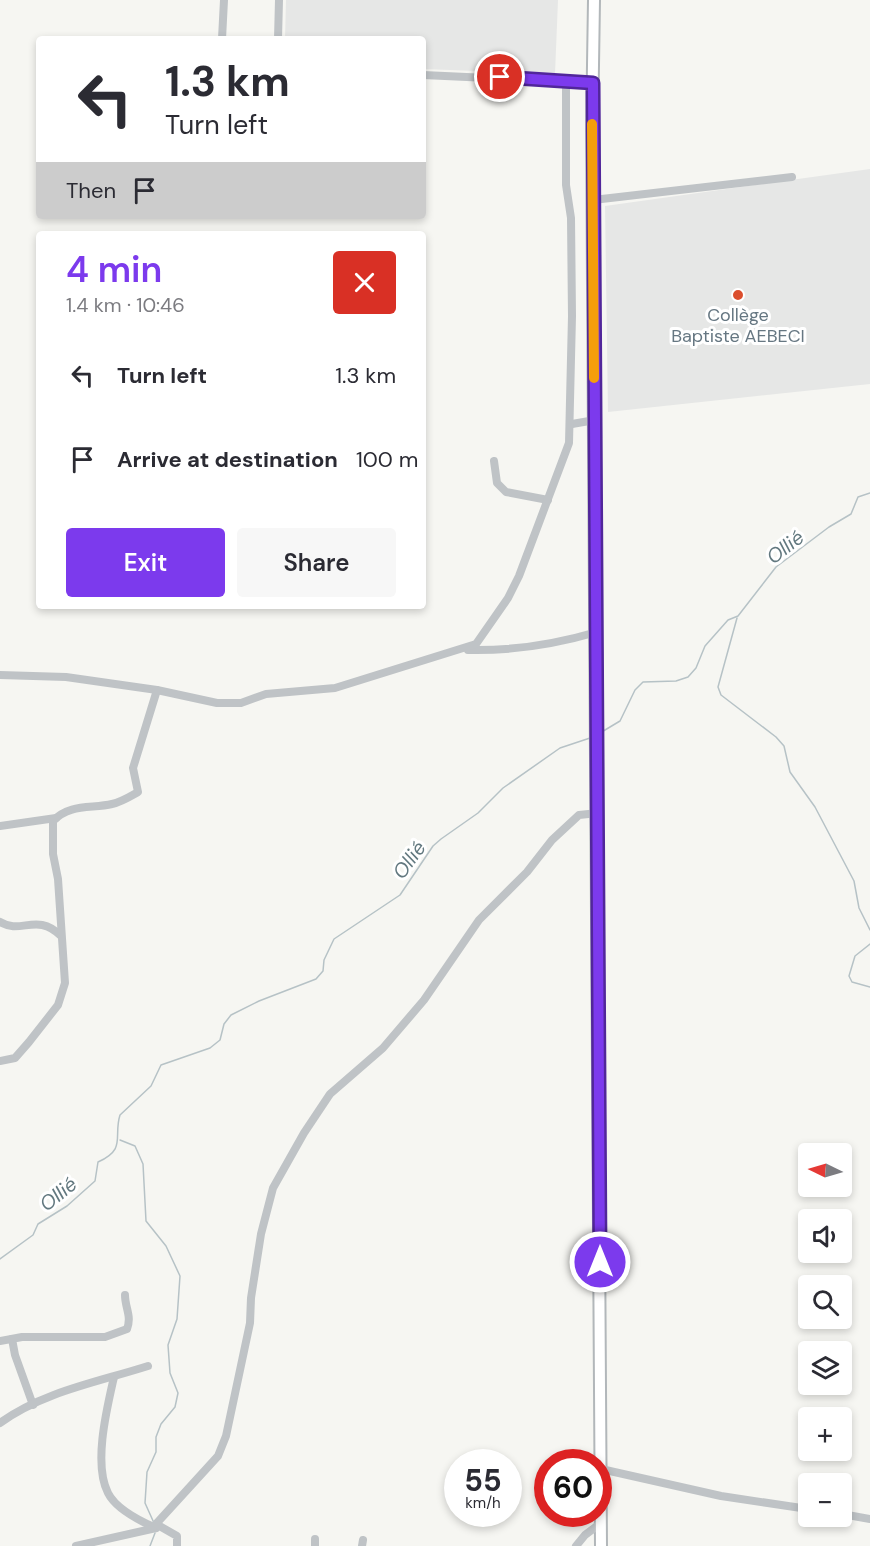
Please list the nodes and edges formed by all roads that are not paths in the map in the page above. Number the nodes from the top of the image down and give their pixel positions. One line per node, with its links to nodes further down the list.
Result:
1 (224, 0): 4 (street)
2 (279, 0): 5 (street)
3 (594, 0): 8 (main road)
4 (222, 36)
5 (278, 36)
6 (426, 75): 7 (street)
7 (566, 80): 8 (street); 12 (street)
8 (593, 83): 10 (main road)
9 (792, 177): 10 (street)
10 (593, 200): 11 (main road)
11 (595, 420): 12 (street); 15 (main road)
12 (572, 424): 14 (street)
13 (494, 461): 14 (street)
14 (548, 500): 16 (street)
15 (597, 632): 16 (street); 19 (main road)
16 (466, 650): 18 (street)
17 (0, 675): 18 (street)
18 (157, 690): 20 (street)
19 (598, 813): 32 (main road); 37 (street)
20 (56, 818): 21 (street); 23 (street)
21 (0, 826)
22 (0, 922): 23 (street)
23 (61, 936): 24 (street)
24 (0, 1061)
25 (125, 1295): 26 (street)
26 (12, 1339): 27 (street); 30 (street)
27 (0, 1341)
28 (147, 1366): 29 (street)
29 (114, 1377): 30 (street); 37 (street)
30 (33, 1405): 31 (street)
31 (0, 1423)
32 (601, 1449)
33 (612, 1471): 34 (street)
34 (798, 1508)
35 (852, 1516): 36 (street)
36 (870, 1519)
37 (156, 1526): 40 (street); 41 (street)
38 (595, 1527): 42 (street)
39 (601, 1527): 43 (main road)
40 (77, 1546)
41 (177, 1546)
42 (576, 1546)
43 (601, 1546)

